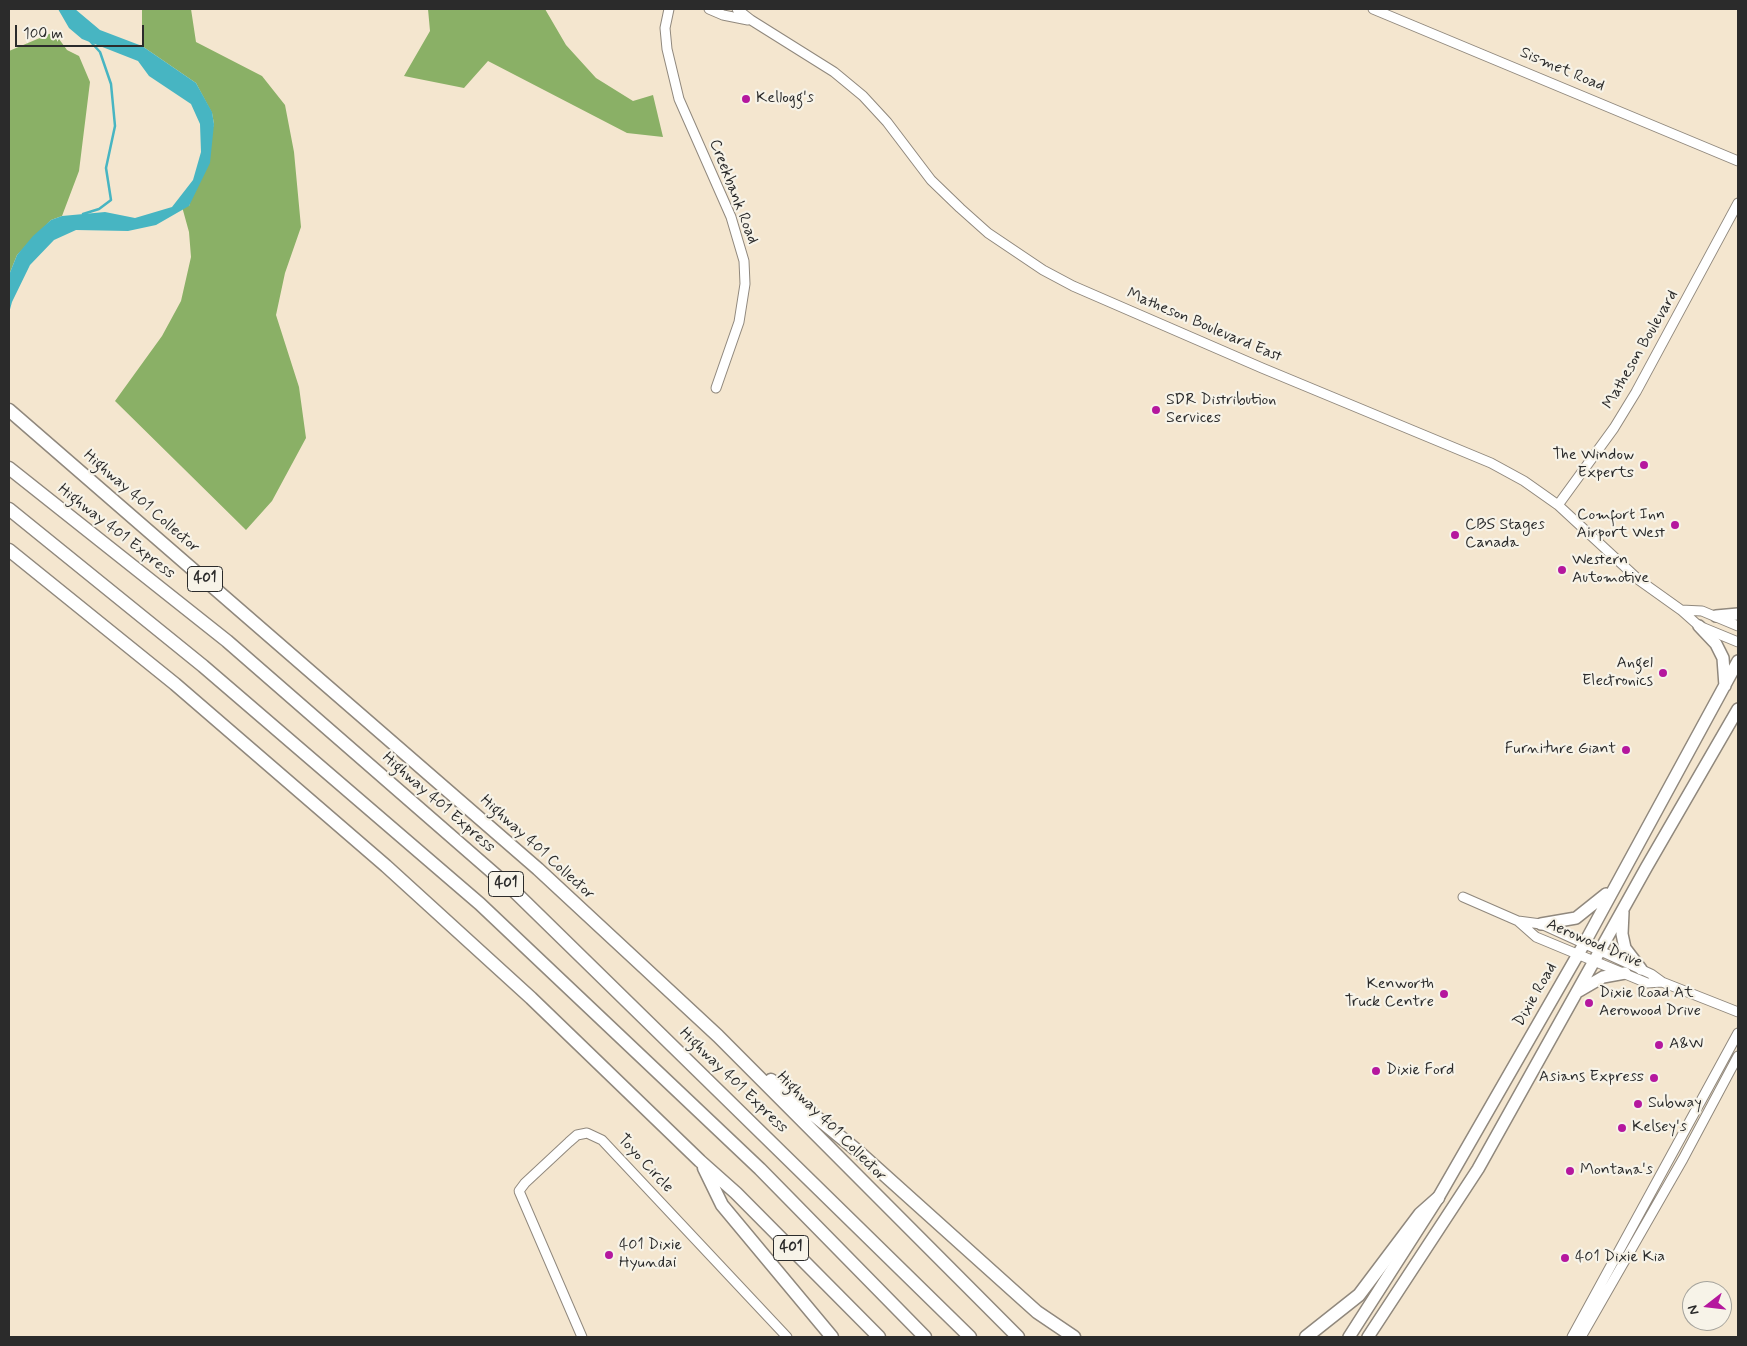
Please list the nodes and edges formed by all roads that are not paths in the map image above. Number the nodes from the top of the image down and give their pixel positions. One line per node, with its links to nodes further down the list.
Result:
1 (669, 9): 8 (street, Creekbank Road)
2 (709, 9): 5 (street, Matheson Boulevard East)
3 (737, 9): 5 (street, Matheson Boulevard East)
4 (1373, 9): 6 (street, Sismet Road)
5 (751, 20): 11 (street, Matheson Boulevard East)
6 (1738, 161)
7 (1738, 203): 11 (street, Matheson Boulevard)
8 (716, 388)
9 (14, 414): 36 (highway, Highway 401 Collector / 401)
10 (9, 468): 45 (highway, Highway 401 Express / 401)
11 (1558, 505): 14 (street, Matheson Boulevard East)
12 (9, 509): 44 (highway, 401)
13 (9, 550): 38 (highway, 401)
14 (1681, 610): 16 (street); 17 (street, Matheson Boulevard East)
15 (1738, 614): 16 (main road)
16 (1716, 616): 18 (street)
17 (1700, 626): 19 (street, Matheson Boulevard East); 21 (main road)
18 (1738, 626)
19 (1738, 642)
20 (1738, 661): 21 (main road, Dixie Road)
21 (1724, 686): 23 (main road, Dixie Road)
22 (1738, 709): 25 (main road, Dixie Road)
23 (1613, 888): 27 (main road); 28 (main road, Dixie Road)
24 (1462, 897): 26 (street, Aerowood Drive)
25 (1623, 910): 29 (main road, Dixie Road); 30 (main road)
26 (1518, 921): 27 (street, Aerowood Drive); 28 (street, Aerowood Drive)
27 (1541, 924): 28 (street, Aerowood Drive)
28 (1580, 949): 29 (street, Aerowood Drive); 39 (main road, Dixie Road)
29 (1597, 956): 30 (street, Aerowood Drive); 31 (street, Aerowood Drive); 33 (main road, Dixie Road)
30 (1641, 970): 32 (street, Aerowood Drive)
31 (1625, 973): 32 (street, Aerowood Drive); 33 (main road)
32 (1662, 982): 34 (street, Aerowood Drive)
33 (1576, 994): 50 (main road, Dixie Road)
34 (1738, 1012)
35 (1738, 1033): 51 (street)
36 (718, 1036): 46 (highway, Highway 401 Collector / 401); 47 (highway)
37 (1738, 1056): 52 (street)
38 (700, 1161): 42 (highway); 43 (highway, 401)
39 (1438, 1198): 48 (highway); 49 (main road, Dixie Road)
40 (582, 1337): 41 (street, Toyo Circle)
41 (787, 1337)
42 (832, 1337)
43 (879, 1337)
44 (925, 1337)
45 (970, 1337)
46 (1018, 1337)
47 (1074, 1337)
48 (1306, 1337)
49 (1349, 1337)
50 (1368, 1337)
51 (1572, 1337)
52 (1581, 1337)

